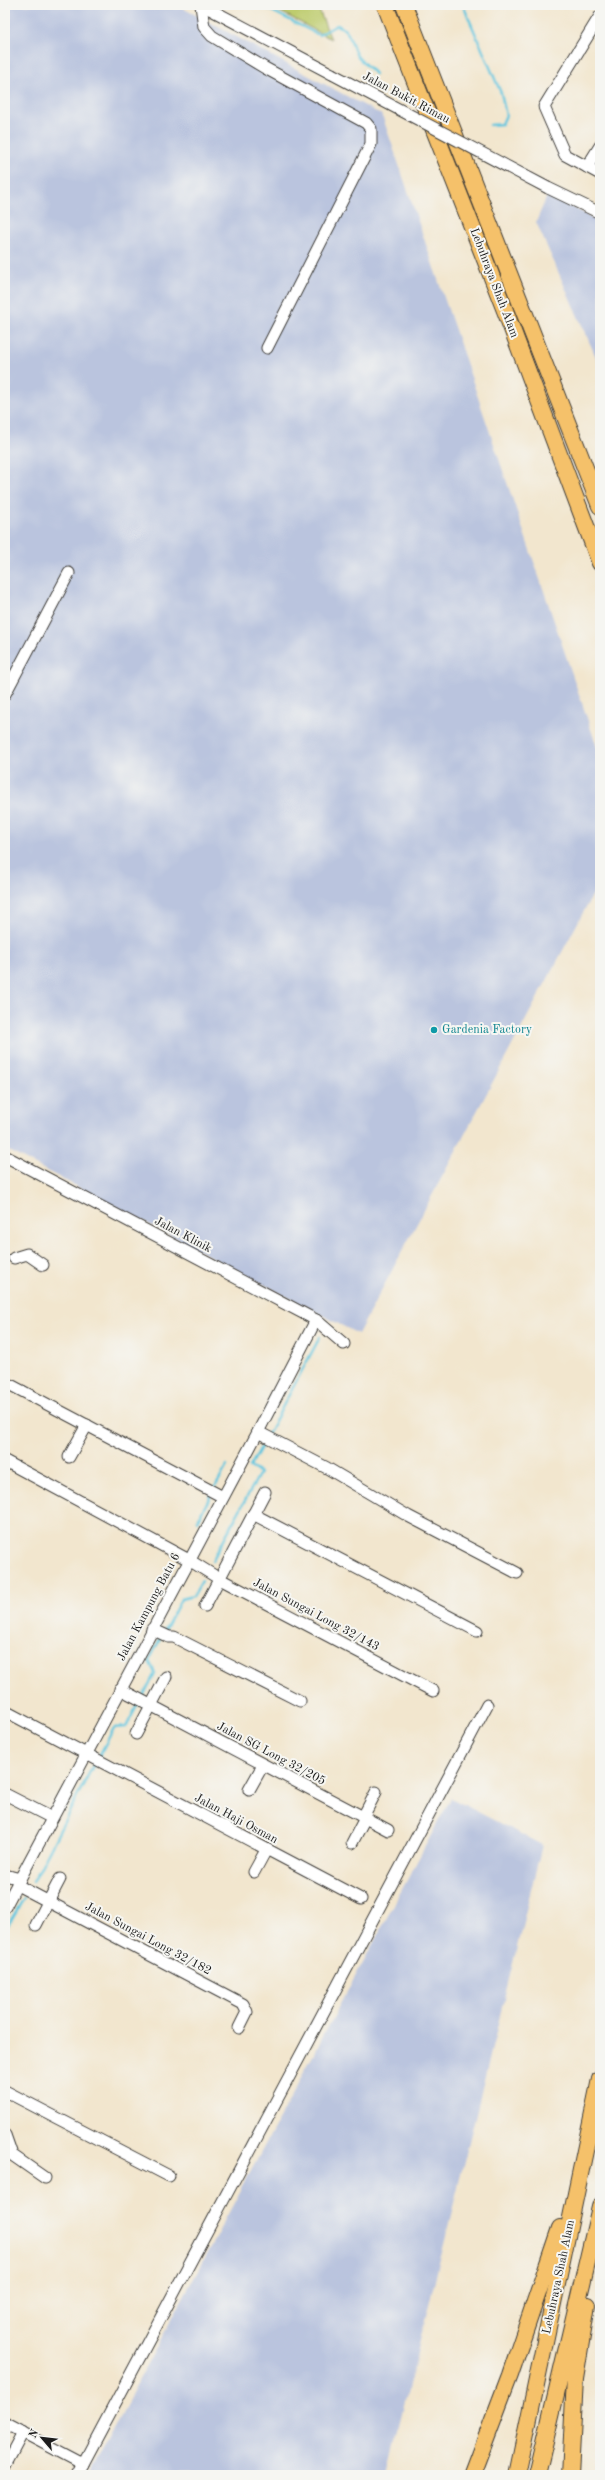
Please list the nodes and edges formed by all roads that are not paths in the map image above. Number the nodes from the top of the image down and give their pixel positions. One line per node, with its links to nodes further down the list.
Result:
1 (201, 5): 8 (street, Jalan Bukit Rimau, bridge); 9 (street)
2 (385, 5): 11 (highway, Lebuhraya Shah Alam)
3 (404, 5): 10 (highway, Lebuhraya Shah Alam)
4 (600, 16): 6 (street)
5 (600, 146): 6 (street)
6 (587, 167): 7 (street)
7 (600, 174)
8 (600, 213)
9 (267, 348)
10 (600, 506)
11 (600, 564)
12 (69, 573): 13 (street)
13 (5, 694)
14 (5, 1156): 17 (street, Jalan Klinik)
15 (14, 1258): 16 (street)
16 (43, 1265)
17 (316, 1320): 18 (street, Jalan Klinik); 21 (street, Jalan Kampung Batu 6)
18 (344, 1344)
19 (5, 1382): 20 (street)
20 (87, 1425): 22 (street); 25 (street)
21 (258, 1432): 25 (street, Jalan Kampung Batu 6); 28 (street)
22 (69, 1457)
23 (5, 1461): 27 (street, Jalan Sungai Long 32/143)
24 (265, 1492): 26 (street)
25 (217, 1494): 27 (street, Jalan Kampung Batu 6)
26 (253, 1514): 29 (street); 32 (street)
27 (189, 1560): 29 (street, Jalan Sungai Long 32/143); 31 (street, Jalan Kampung Batu 6)
28 (516, 1573)
29 (218, 1578): 30 (street); 35 (street, Jalan Sungai Long 32/143)
30 (205, 1606)
31 (152, 1628): 34 (street, Jalan Kampung Batu 6); 36 (street)
32 (477, 1631)
33 (166, 1677): 37 (street)
34 (120, 1689): 37 (street, Jalan SG Long 32/205); 41 (street, Jalan Kampung Batu 6)
35 (433, 1691)
36 (300, 1701)
37 (147, 1704): 40 (street); 42 (street, Jalan SG Long 32/205)
38 (487, 1705): 70 (street)
39 (5, 1711): 41 (street, Jalan Haji Osman)
40 (136, 1734)
41 (92, 1757): 46 (street, Jalan Kampung Batu 6); 50 (street, Jalan Haji Osman)
42 (263, 1764): 43 (street); 47 (street, Jalan SG Long 32/205)
43 (249, 1790)
44 (376, 1792): 47 (street)
45 (5, 1794): 46 (street)
46 (52, 1818): 54 (street, Jalan Kampung Batu 6)
47 (364, 1818): 48 (street, Jalan SG Long 32/205); 49 (street)
48 (388, 1830)
49 (352, 1843)
50 (266, 1850): 51 (street); 55 (street, Jalan Haji Osman)
51 (254, 1872)
52 (5, 1875): 54 (street, Jalan Sungai Long 32/182)
53 (60, 1879): 56 (street)
54 (18, 1882): 56 (street, Jalan Sungai Long 32/182); 57 (street, Jalan Kampung Batu 6)
55 (361, 1899)
56 (48, 1902): 58 (street); 59 (street, Jalan Sungai Long 32/182)
57 (5, 1907)
58 (36, 1925)
59 (239, 2028)
60 (600, 2079): 63 (highway, Lebuhraya Shah Alam)
61 (5, 2091): 64 (street)
62 (5, 2135): 65 (street)
63 (585, 2148): 73 (highway); 74 (highway, Lebuhraya Shah Alam)
64 (169, 2176)
65 (45, 2178)
66 (600, 2207): 75 (highway, Lebuhraya Shah Alam)
67 (600, 2221): 76 (highway)
68 (5, 2423): 69 (street)
69 (23, 2432): 70 (street); 71 (street)
70 (83, 2464): 72 (street)
71 (5, 2466)
72 (77, 2475)
73 (472, 2475)
74 (517, 2475)
75 (537, 2475)
76 (570, 2475)

